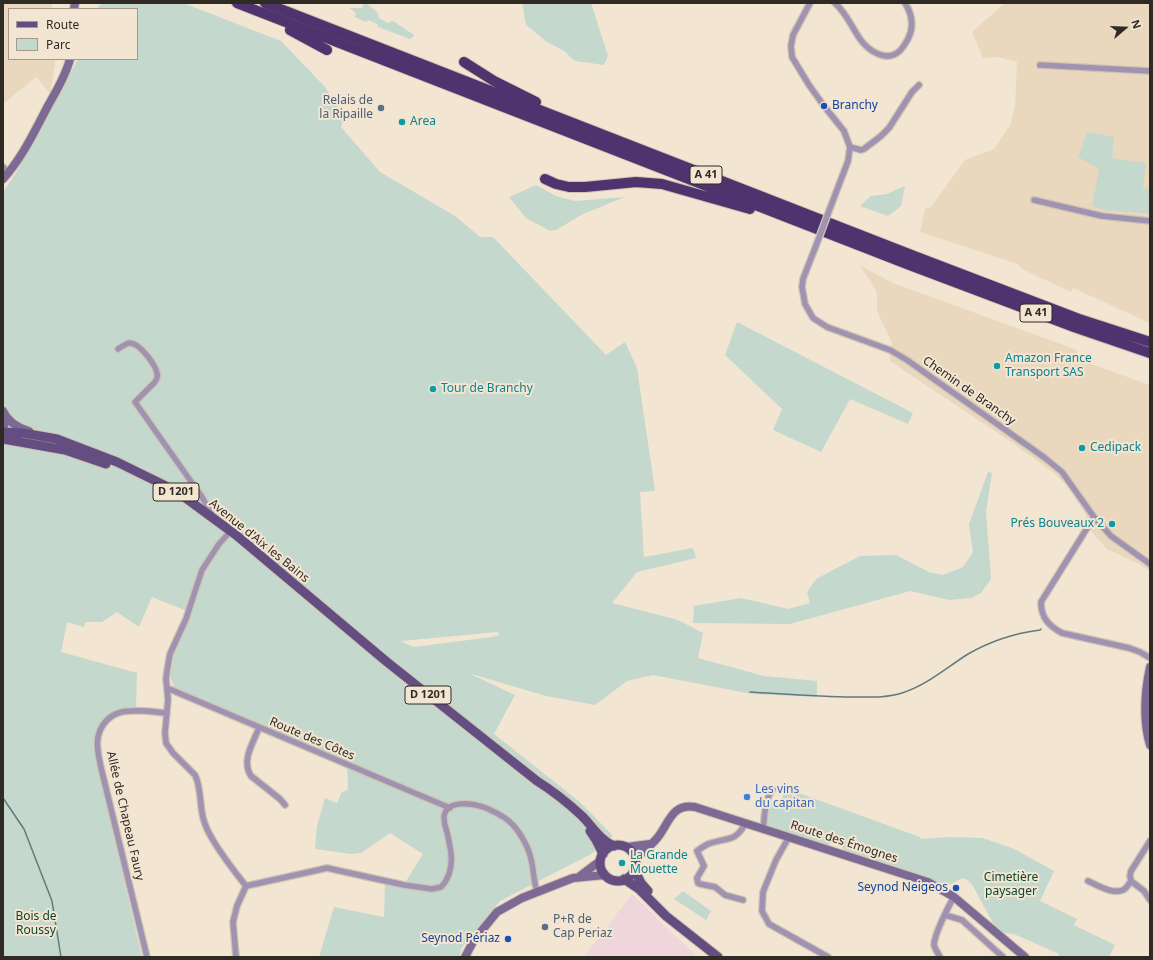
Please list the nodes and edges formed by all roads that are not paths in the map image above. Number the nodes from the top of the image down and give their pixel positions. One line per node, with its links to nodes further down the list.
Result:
1 (232, 3): 7 (highway)
2 (237, 3): 19 (highway, A 41)
3 (265, 3): 14 (highway, A 41)
4 (810, 3): 13 (street)
5 (835, 3): 6 (street)
6 (905, 3)
7 (327, 50)
8 (70, 60): 15 (street)
9 (464, 62): 14 (highway)
10 (1040, 65): 11 (street)
11 (1150, 71)
12 (919, 85): 13 (street)
13 (850, 148): 29 (street, Chemin de Branchy, bridge)
14 (671, 162): 20 (highway, A 41)
15 (5, 172)
16 (545, 179): 19 (highway)
17 (1034, 200): 18 (street)
18 (1150, 221)
19 (830, 234): 22 (highway, A 41)
20 (1150, 342)
21 (118, 349): 30 (street)
22 (1150, 353)
23 (4, 413): 24 (street); 27 (street)
24 (3, 428)
25 (3, 433): 27 (main road, Avenue d'Aix les Bains / D 1201); 28 (main road)
26 (3, 439): 28 (main road, Avenue d'Aix les Bains / D 1201)
27 (57, 439): 30 (main road, Avenue d'Aix les Bains / D 1201)
28 (65, 450): 31 (main road, Avenue d'Aix les Bains / D 1201)
29 (1094, 516): 32 (street, Chemin de Branchy); 34 (street)
30 (213, 517): 33 (main road, Avenue d'Aix les Bains / D 1201)
31 (227, 535): 33 (main road, Avenue d'Aix les Bains / D 1201); 36 (street)
32 (1150, 564)
33 (320, 607): 40 (main road, Avenue d'Aix les Bains / D 1201)
34 (1150, 658)
35 (1150, 666): 39 (street)
36 (167, 688): 37 (street); 38 (street, Route des Côtes)
37 (167, 713): 58 (street); 65 (street, Allée de Chapeau Faury)
38 (259, 728): 42 (street); 43 (street, Route des Côtes)
39 (1150, 745)
40 (537, 781): 49 (main road, Avenue d'Aix les Bains); 51 (main road, Avenue d'Aix les Bains)
41 (773, 789): 45 (street)
42 (285, 805)
43 (450, 808): 58 (street); 59 (street)
44 (745, 824): 45 (street, Route des Émognes); 48 (street, Route des Émognes); 61 (street)
45 (764, 829): 46 (street, Route des Émognes)
46 (789, 837): 60 (street, Route des Émognes); 69 (street)
47 (1150, 841): 57 (street)
48 (651, 844): 50 (street); 52 (street, Route des Émognes)
49 (614, 846): 50 (main road); 51 (main road)
50 (627, 847): 52 (main road)
51 (601, 858): 53 (main road); 54 (street)
52 (635, 865): 55 (main road); 64 (main road)
53 (605, 875): 54 (street); 55 (main road)
54 (577, 877): 59 (street)
55 (624, 879): 64 (main road)
56 (1088, 881): 57 (street)
57 (1131, 881): 62 (street)
58 (246, 886): 66 (street)
59 (537, 892): 67 (street)
60 (954, 897): 63 (street); 72 (street, Route des Émognes)
61 (743, 900)
62 (1150, 900)
63 (945, 915): 70 (street); 71 (street)
64 (681, 927): 68 (main road)
65 (146, 957)
66 (236, 957)
67 (465, 957)
68 (718, 957)
69 (828, 957)
70 (940, 957)
71 (1003, 957)
72 (1025, 957)

